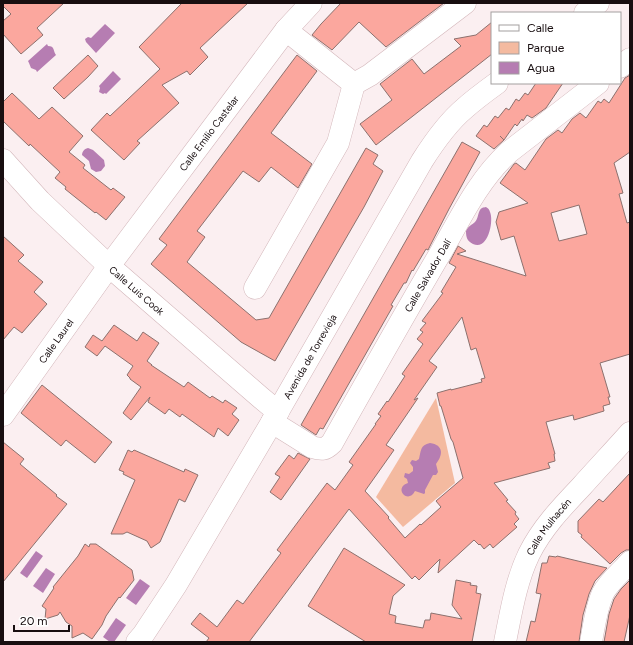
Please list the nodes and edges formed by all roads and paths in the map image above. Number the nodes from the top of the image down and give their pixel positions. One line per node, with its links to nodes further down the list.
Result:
1 (311, 3): 5 (street, Calle Emilio Castelar)
2 (465, 3): 8 (street)
3 (598, 3): 4 (street)
4 (586, 12)
5 (286, 30): 8 (street); 12 (street, Calle Emilio Castelar)
6 (630, 59): 7 (street)
7 (621, 66)
8 (354, 84): 13 (street)
9 (496, 84): 15 (street, Avenida de Torrevieja)
10 (597, 84): 15 (street, Calle Salvador Dalí)
11 (3, 160): 12 (street, Calle Luis Cook)
12 (109, 266): 14 (street, Calle Laurel); 15 (street, Calle Luis Cook)
13 (255, 288)
14 (3, 415)
15 (275, 417): 18 (street, Avenida de Torrevieja)
16 (630, 433): 19 (street, Calle Mulhacén)
17 (630, 562): 20 (street)
18 (137, 642)
19 (505, 642)
20 (591, 642)

